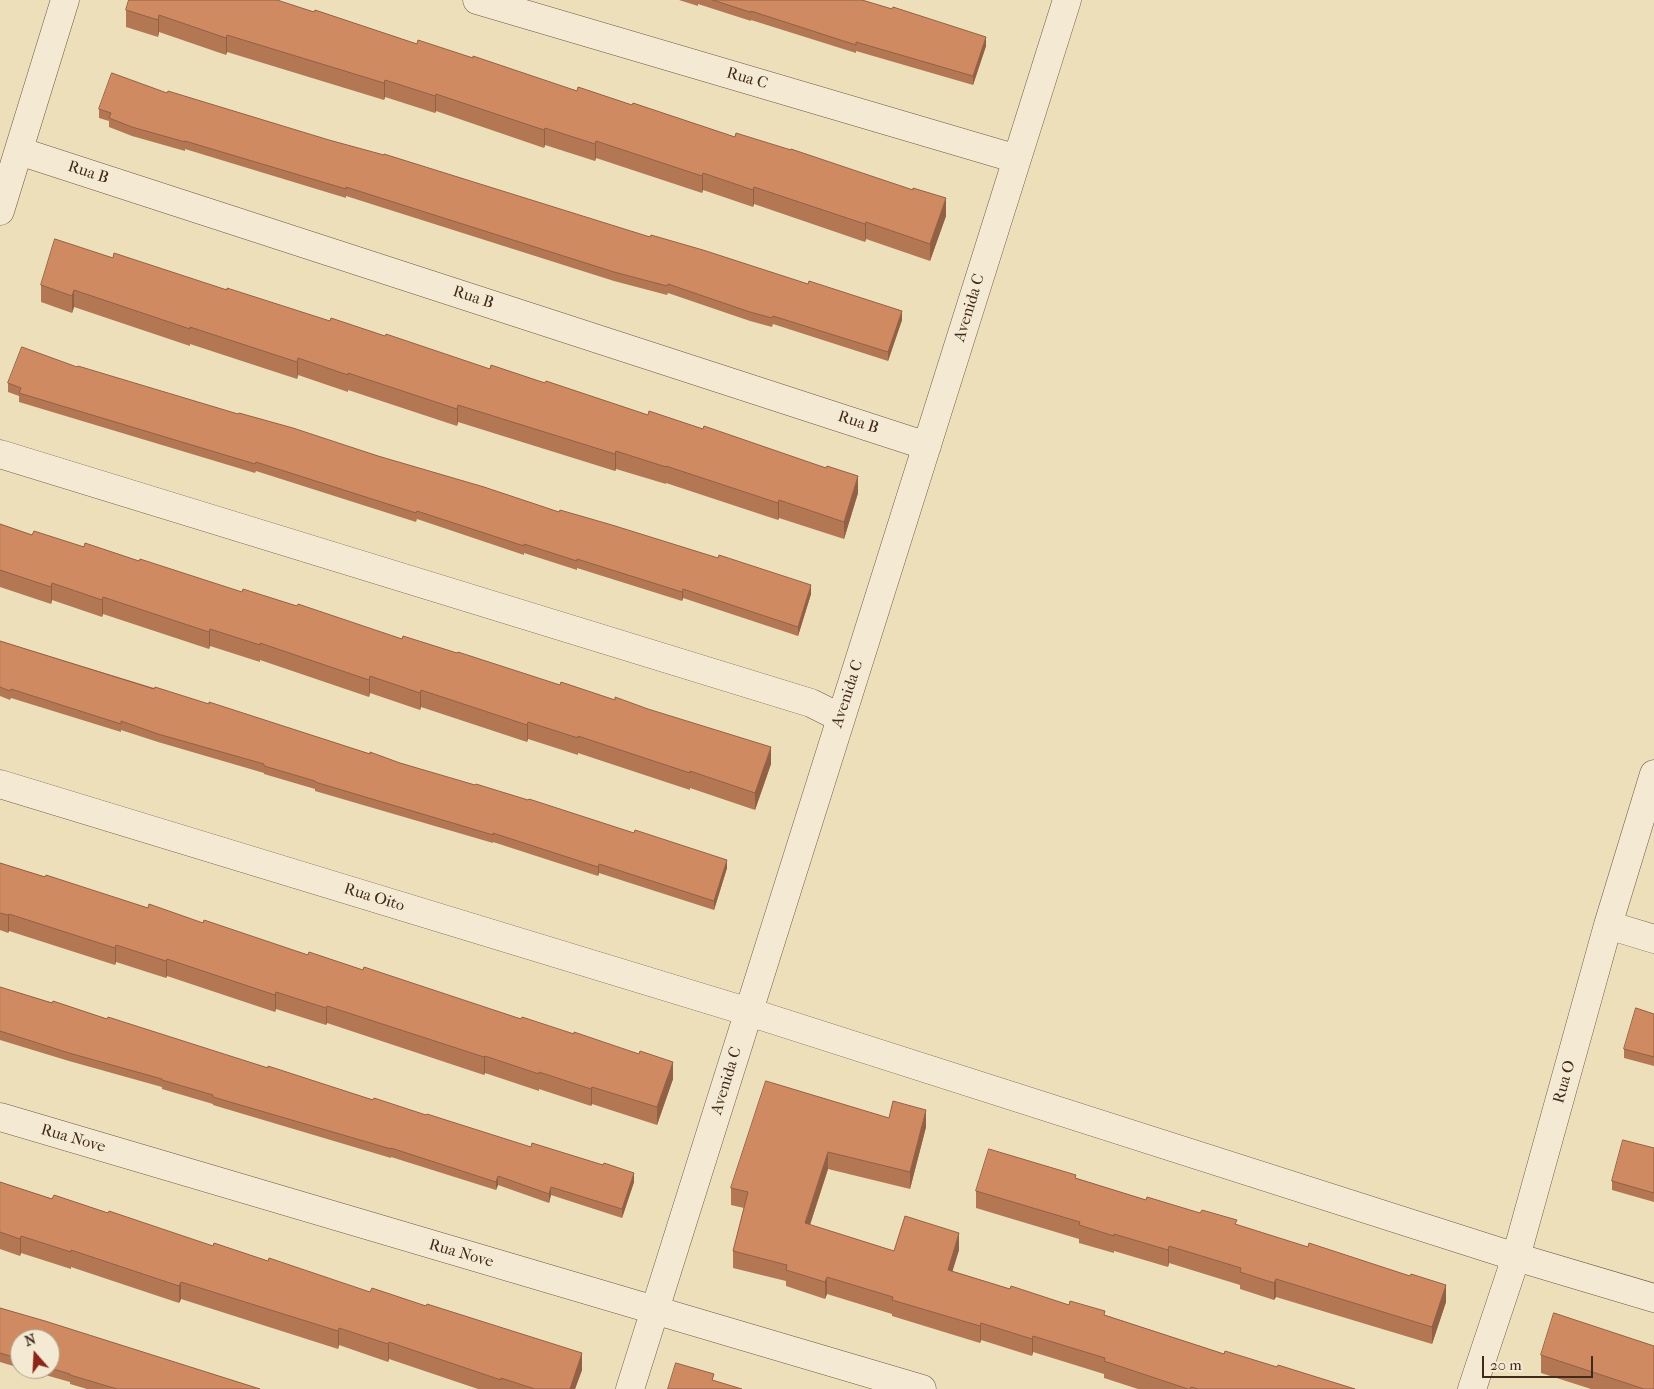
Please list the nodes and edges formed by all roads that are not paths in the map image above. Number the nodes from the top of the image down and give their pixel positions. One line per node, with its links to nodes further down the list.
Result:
1 (65, 0): 4 (street)
2 (478, 0): 5 (street, Rua C)
3 (1067, 0): 5 (street, Avenida C)
4 (19, 151): 6 (street); 7 (street, Rua B)
5 (1017, 159): 7 (street, Avenida C)
6 (0, 211)
7 (927, 446): 9 (street, Avenida C)
8 (0, 454): 9 (street)
9 (841, 718): 14 (street, Avenida C)
10 (1654, 774): 12 (street, Rua O)
11 (0, 784): 14 (street, Rua Oito)
12 (1608, 925): 13 (street); 16 (street, Rua O)
13 (1654, 938)
14 (748, 1012): 16 (street, Rua Oito); 18 (street, Avenida C)
15 (0, 1117): 18 (street, Rua Nove)
16 (1516, 1257): 17 (street, Rua Oito); 21 (street, Rua O)
17 (1654, 1298)
18 (654, 1311): 19 (street, Avenida C); 20 (street, Rua Nove)
19 (630, 1389)
20 (922, 1389)
21 (1472, 1389)

